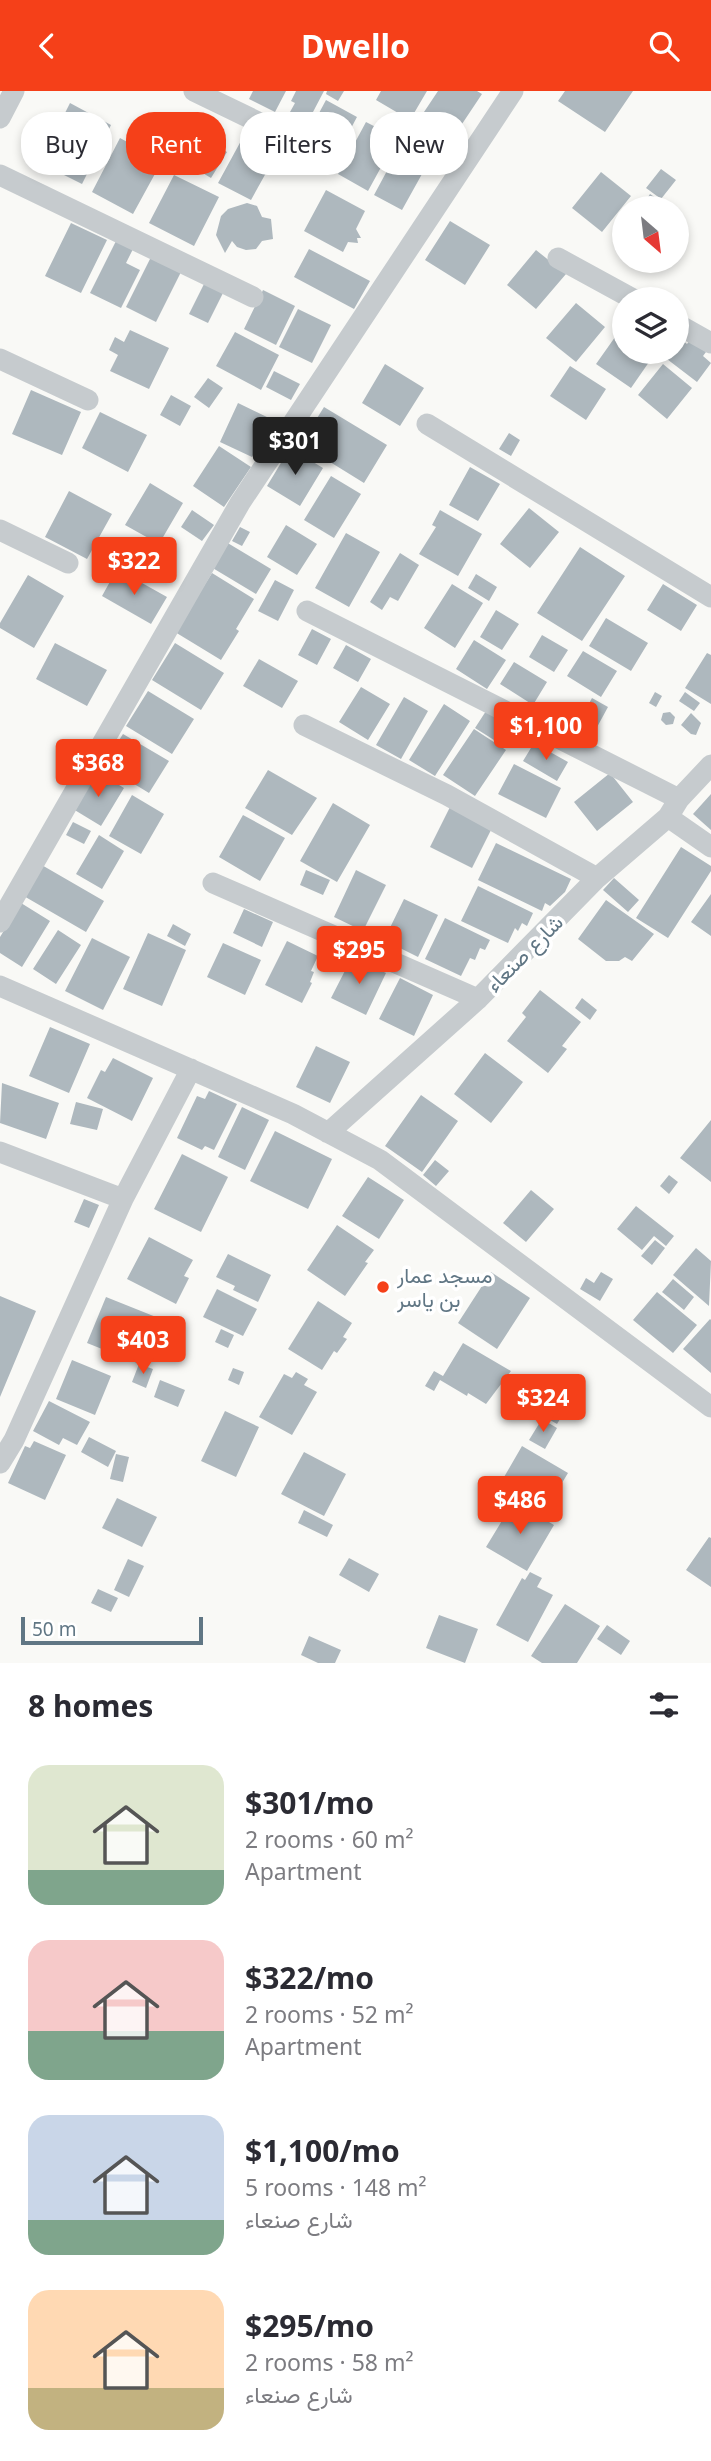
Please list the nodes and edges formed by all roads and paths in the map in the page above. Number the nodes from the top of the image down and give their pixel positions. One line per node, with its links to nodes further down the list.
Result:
1 (194, 91): 4 (street)
2 (508, 92): 25 (street)
3 (8, 94): 5 (street)
4 (240, 113)
5 (0, 118)
6 (0, 175): 9 (street)
7 (558, 258): 8 (street)
8 (612, 288)
9 (253, 297)
10 (689, 331): 11 (street)
11 (711, 343)
12 (0, 359): 13 (street)
13 (88, 400)
14 (427, 424): 17 (street)
15 (0, 530): 16 (street)
16 (68, 563)
17 (711, 597)
18 (307, 611): 21 (street)
19 (304, 725): 23 (street)
20 (711, 765): 21 (street, شارع صنعاء)
21 (674, 808): 22 (street); 23 (street, شارع صنعاء)
22 (711, 847)
23 (597, 878): 27 (street, شارع صنعاء)
24 (213, 883): 27 (street)
25 (0, 922)
26 (0, 986): 28 (street)
27 (478, 999): 29 (street, شارع صنعاء)
28 (191, 1069): 29 (street); 31 (street)
29 (328, 1133): 32 (street)
30 (0, 1152): 31 (street)
31 (123, 1199): 33 (street)
32 (711, 1407)
33 (0, 1463)

